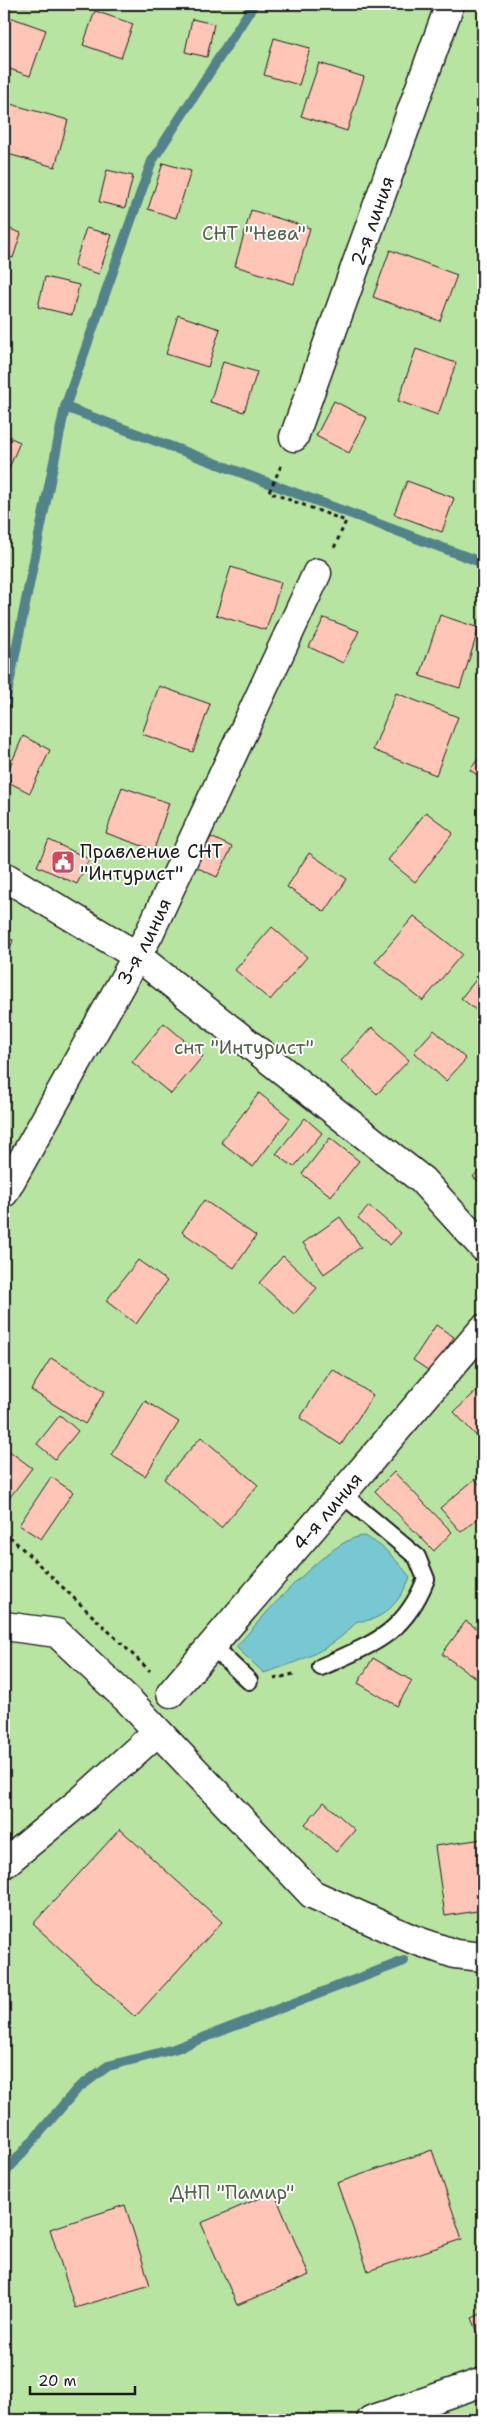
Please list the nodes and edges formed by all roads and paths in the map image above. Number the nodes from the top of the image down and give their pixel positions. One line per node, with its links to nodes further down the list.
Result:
1 (450, 4): 2 (street, 2-я линия)
2 (294, 437): 3 (path)
3 (317, 573): 5 (street, 3-я линия)
4 (4, 876): 5 (street)
5 (137, 956): 6 (street, 3-я линия); 7 (street)
6 (4, 1192)
7 (483, 1247)
8 (483, 1329): 9 (street, 4-я линия)
9 (342, 1494): 12 (street, 4-я линия); 13 (lane)
10 (4, 1532): 15 (path)
11 (4, 1626): 16 (street)
12 (212, 1646): 14 (lane); 15 (street, 4-я линия)
13 (321, 1667): 14 (path)
14 (248, 1680)
15 (172, 1693)
16 (157, 1732): 17 (street); 18 (street)
17 (4, 1864)
18 (483, 1956)
19 (483, 2382): 20 (street)
20 (371, 2420)

